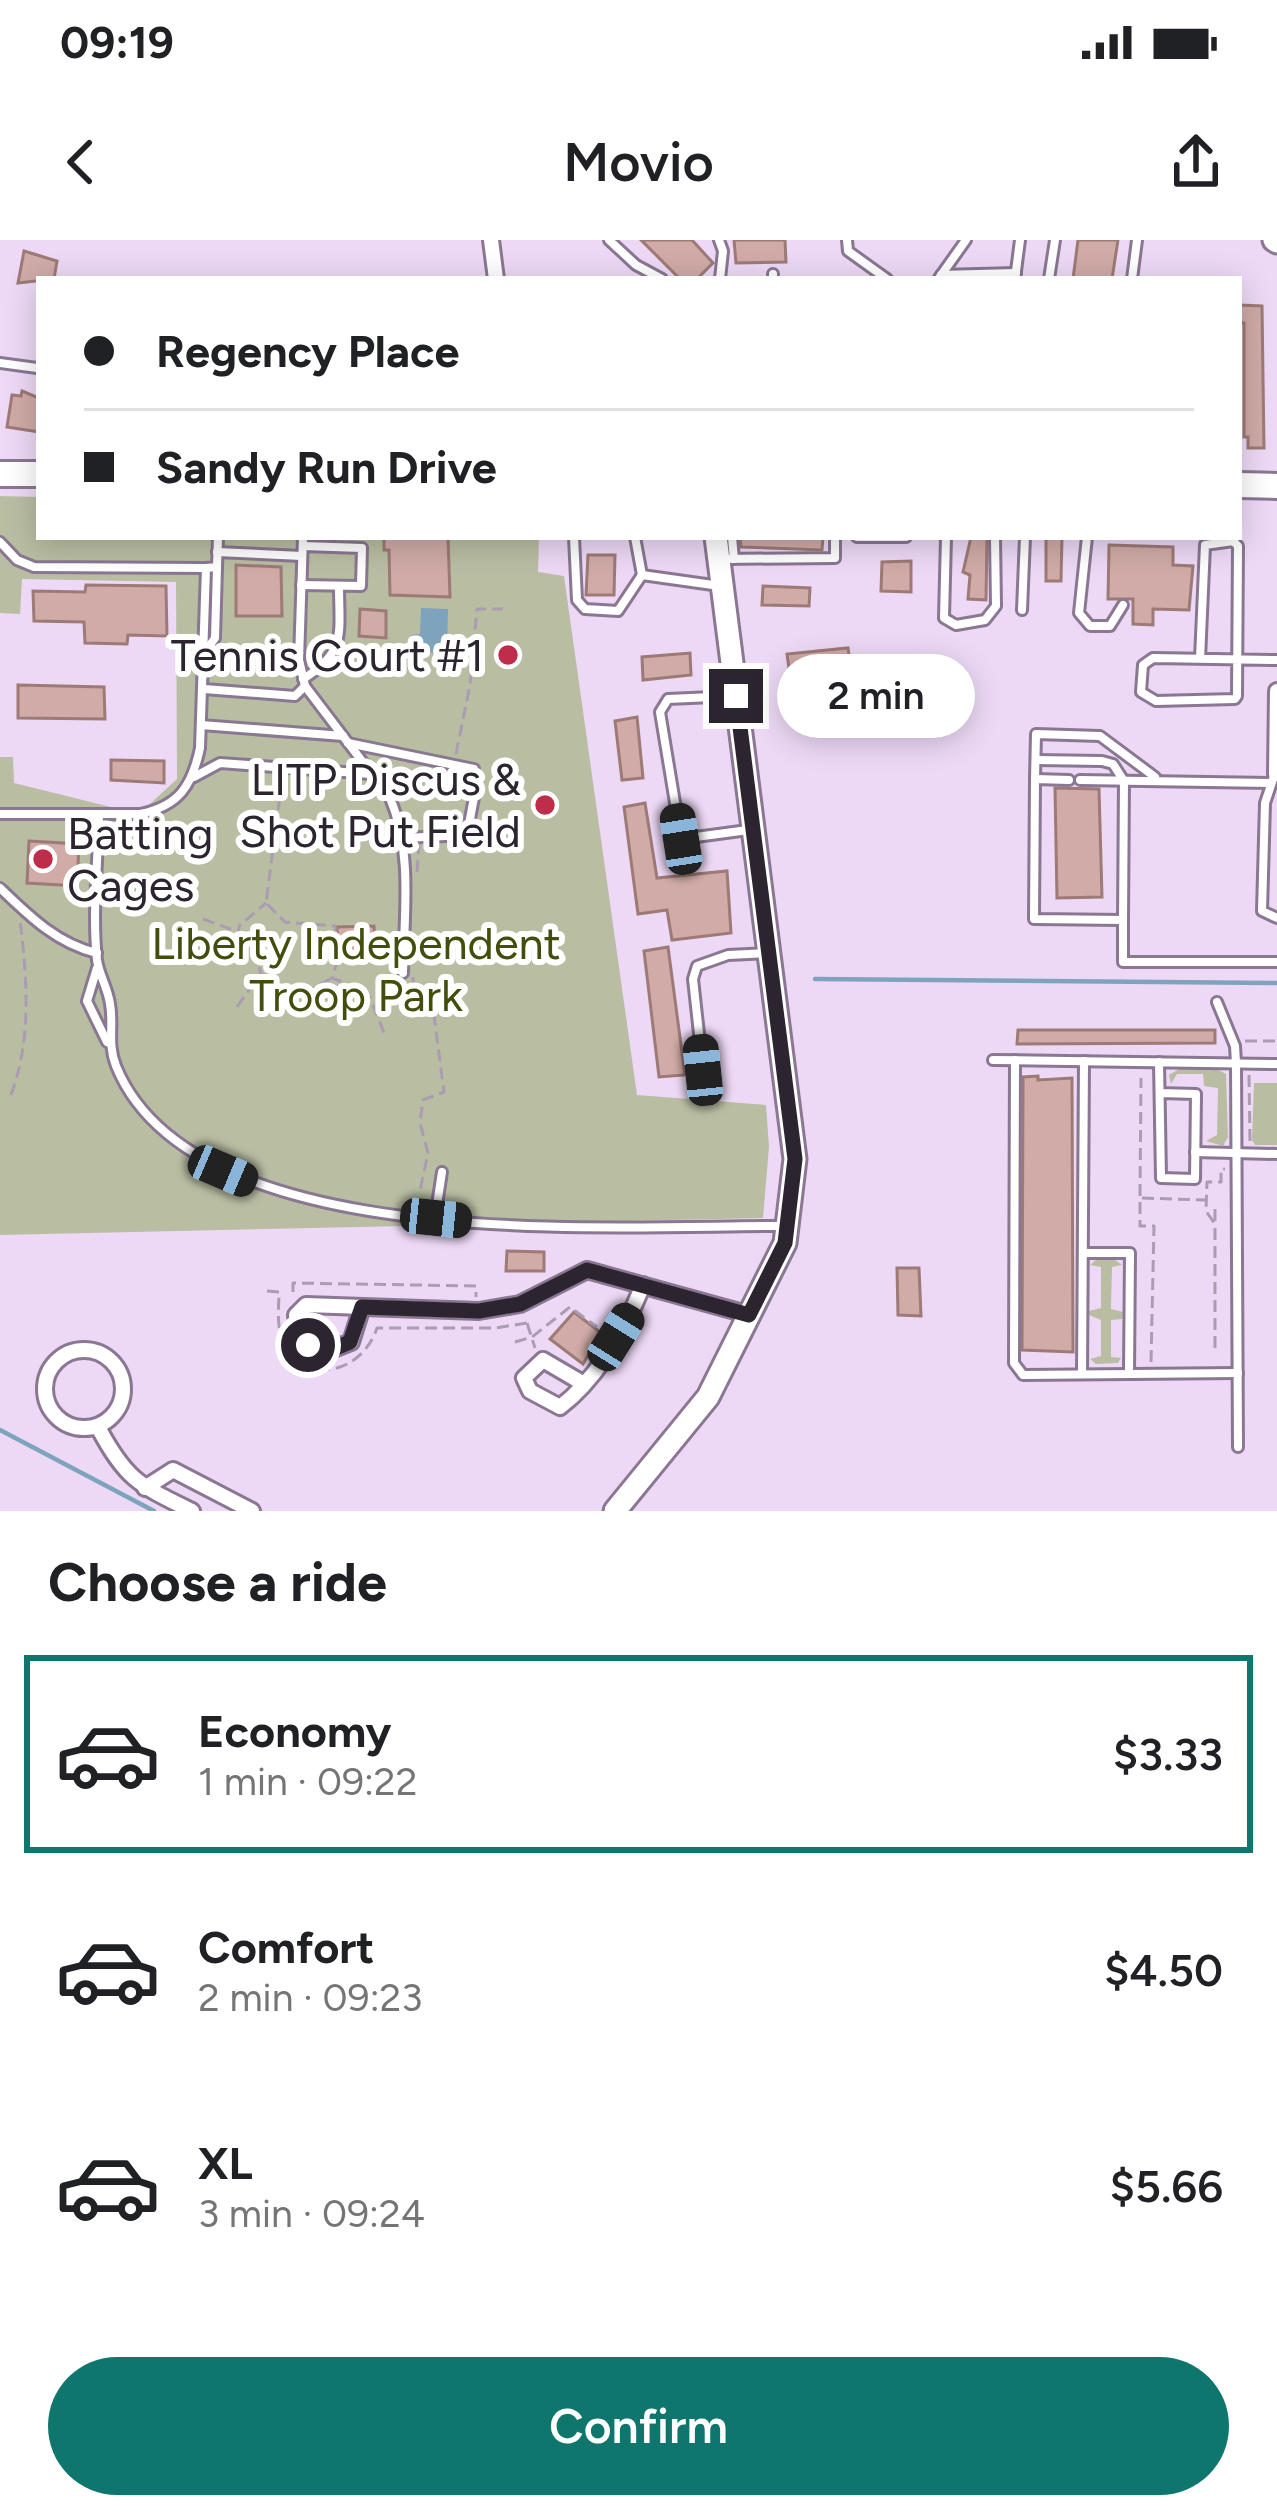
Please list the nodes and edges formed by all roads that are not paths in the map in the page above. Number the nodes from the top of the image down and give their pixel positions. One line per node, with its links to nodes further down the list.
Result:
1 (491, 240): 9 (street)
2 (609, 240): 10 (lane)
3 (719, 240): 11 (lane)
4 (847, 240): 12 (lane)
5 (967, 240): 13 (lane)
6 (1020, 240): 14 (lane)
7 (1055, 240): 15 (lane)
8 (1137, 240): 16 (lane)
9 (496, 276)
10 (656, 276)
11 (720, 276)
12 (882, 276)
13 (940, 276)
14 (1015, 276)
15 (1049, 276)
16 (1132, 276)
17 (0, 363): 18 (lane)
18 (36, 368)
19 (0, 474): 20 (highway)
20 (36, 474)
21 (1242, 485): 22 (highway)
22 (1277, 486)
23 (218, 540): 33 (lane)
24 (574, 540): 36 (lane)
25 (636, 540): 36 (lane)
26 (835, 540): 34 (lane)
27 (946, 540): 28 (lane)
28 (995, 540)
29 (1025, 540): 41 (lane)
30 (1087, 540): 40 (lane)
31 (0, 542): 35 (lane)
32 (303, 546): 33 (lane); 37 (lane); 38 (lane)
33 (217, 552): 35 (lane)
34 (722, 552): 39 (street)
35 (211, 568): 46 (lane)
36 (642, 575): 39 (lane)
37 (301, 585): 38 (lane); 45 (lane)
38 (339, 586): 45 (lane)
39 (722, 586): 48 (street)
40 (1123, 605)
41 (1022, 610)
42 (1200, 659): 43 (lane); 43 (lane); 43 (lane)
43 (1236, 659): 44 (lane)
44 (1277, 660)
45 (304, 682): 46 (lane); 50 (lane)
46 (204, 689): 49 (lane)
47 (1277, 691): 54 (street)
48 (736, 696): 60 (street); 60 (lane)
49 (201, 725): 50 (lane); 53 (lane)
50 (346, 739): 52 (lane); 61 (lane)
51 (1036, 760): 55 (lane); 56 (lane); 57 (lane)
52 (372, 775): 53 (lane); 61 (lane)
53 (194, 777): 59 (lane)
54 (1275, 777): 55 (lane); 63 (lane)
55 (1156, 778): 57 (lane)
56 (1035, 779): 57 (lane); 64 (lane)
57 (1124, 781): 64 (lane)
58 (0, 814): 59 (lane)
59 (99, 814): 65 (lane)
60 (753, 829): 66 (street)
61 (403, 838): 69 (lane)
62 (0, 888): 65 (lane)
63 (1277, 918)
64 (1123, 920): 67 (lane)
65 (97, 952): 68 (lane)
66 (769, 953): 78 (lane); 85 (street)
67 (1277, 962)
68 (98, 967): 71 (lane); 71 (lane)
69 (408, 972)
70 (1217, 1002): 76 (lane)
71 (109, 1045): 84 (lane)
72 (993, 1060): 73 (lane)
73 (1015, 1060): 74 (lane); 92 (lane)
74 (1084, 1061): 75 (lane); 86 (lane)
75 (1159, 1062): 76 (lane); 79 (lane)
76 (1236, 1063): 77 (lane); 81 (lane)
77 (1277, 1064)
78 (703, 1070)
79 (1160, 1093): 80 (lane); 80 (lane)
80 (1196, 1152): 81 (lane)
81 (1238, 1154): 82 (lane); 91 (lane)
82 (1277, 1154)
83 (442, 1172): 84 (lane)
84 (436, 1218): 85 (lane)
85 (789, 1226): 89 (street)
86 (1083, 1252): 90 (lane); 92 (lane)
87 (643, 1286): 88 (street); 89 (street); 93 (street)
88 (362, 1307): 88 (street)
89 (749, 1315): 99 (street)
90 (1129, 1373): 91 (lane); 92 (lane)
91 (1238, 1373): 95 (lane)
92 (1082, 1374)
93 (584, 1384)
94 (98, 1427): 94 (street); 96 (street)
95 (1238, 1447)
96 (145, 1488): 97 (street); 98 (street)
97 (192, 1511)
98 (252, 1511)
99 (615, 1511)

